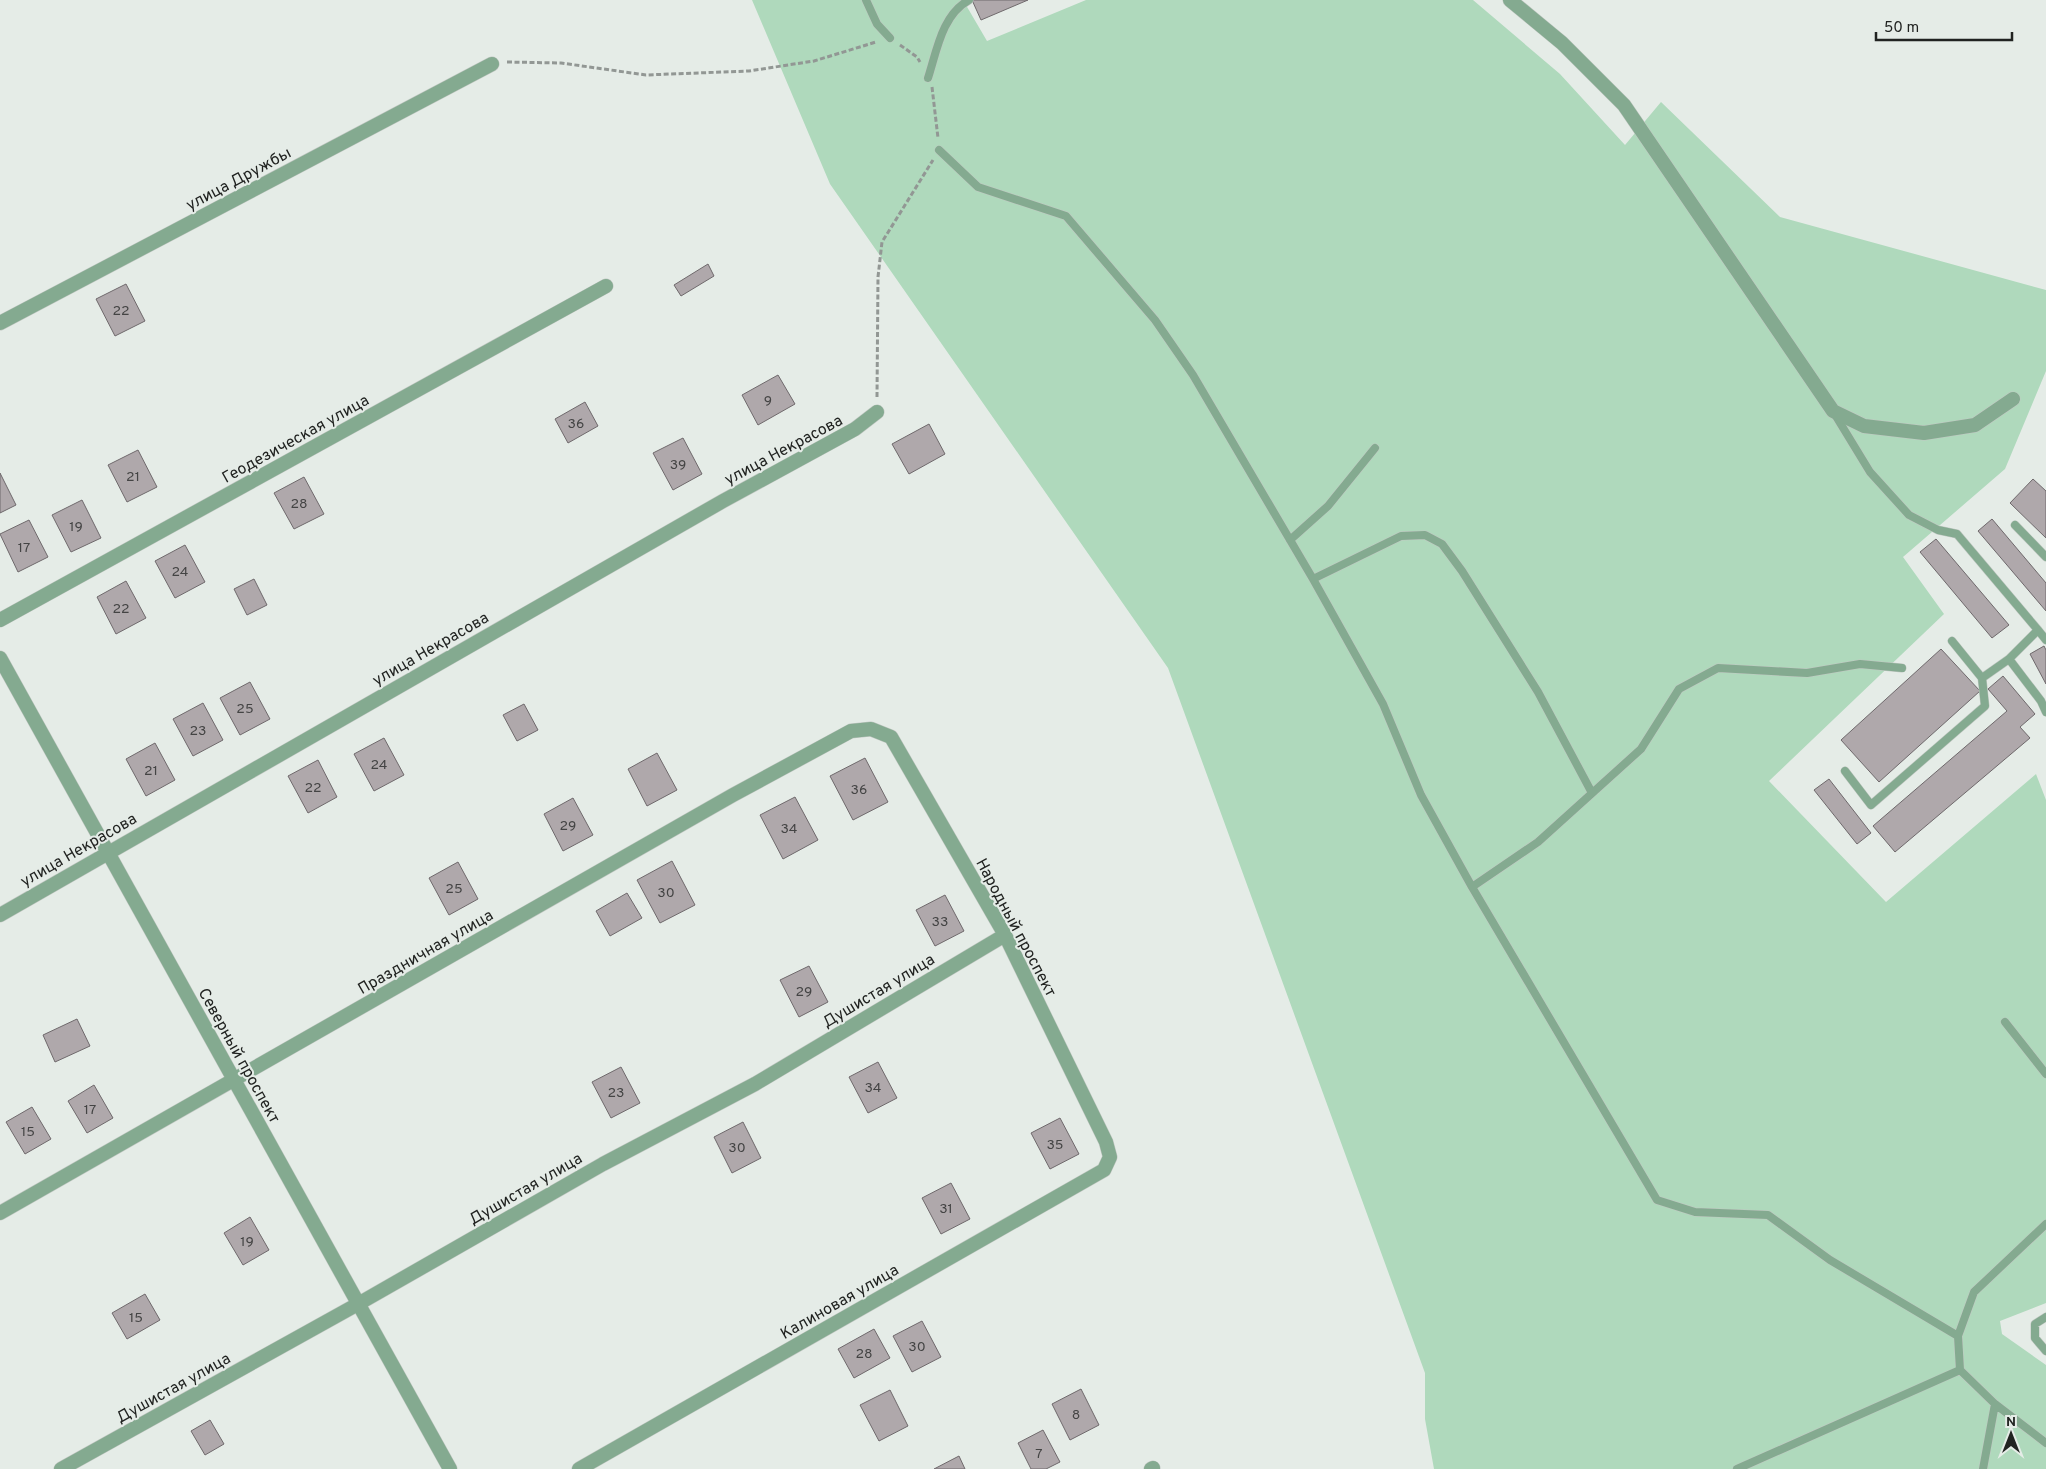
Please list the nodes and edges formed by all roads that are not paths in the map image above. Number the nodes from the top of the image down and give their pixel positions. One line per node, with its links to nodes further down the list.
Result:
1 (866, 0): 4 (lane)
2 (969, 0): 6 (lane)
3 (1510, 0): 11 (street)
4 (890, 38)
5 (492, 64): 9 (street, улица Дружбы)
6 (928, 78)
7 (939, 150): 15 (lane)
8 (606, 286): 18 (street, Геодезическая улица)
9 (0, 323)
10 (2014, 399): 11 (street)
11 (1832, 411): 19 (lane)
12 (877, 412): 30 (street, улица Некрасова)
13 (1375, 448): 15 (lane)
14 (2015, 525): 16 (lane)
15 (1290, 540): 17 (lane)
16 (2046, 557)
17 (1314, 580): 29 (lane); 31 (lane)
18 (0, 620)
19 (2038, 630): 20 (lane); 23 (lane)
20 (2046, 640)
21 (1952, 641): 25 (lane)
22 (0, 658): 30 (street, Северный проспект)
23 (2009, 659): 25 (lane); 26 (lane)
24 (1902, 668): 29 (lane)
25 (1982, 678): 28 (lane)
26 (2046, 712)
27 (871, 729): 33 (street, Народный проспект); 36 (street, Праздничная улица)
28 (1845, 771)
29 (1592, 793): 31 (lane)
30 (108, 851): 32 (street, улица Некрасова); 36 (street, Северный проспект)
31 (1472, 887): 42 (lane)
32 (0, 915)
33 (1005, 935): 37 (street, Народный проспект); 40 (street, Душистая улица)
34 (2005, 1022): 35 (lane)
35 (2046, 1074)
36 (233, 1080): 38 (street, Праздничная улица); 40 (street, Северный проспект)
37 (1110, 1157): 49 (street, Калиновая улица)
38 (0, 1213)
39 (2046, 1224): 42 (lane)
40 (358, 1304): 47 (street, Душистая улица); 48 (street, Северный проспект)
41 (2046, 1317): 43 (lane)
42 (1958, 1336): 44 (lane)
43 (2046, 1351)
44 (1960, 1370): 45 (lane); 50 (lane)
45 (1995, 1404): 46 (lane); 51 (lane)
46 (2046, 1443)
47 (61, 1469)
48 (450, 1469)
49 (579, 1469)
50 (1737, 1469)
51 (1983, 1469)

